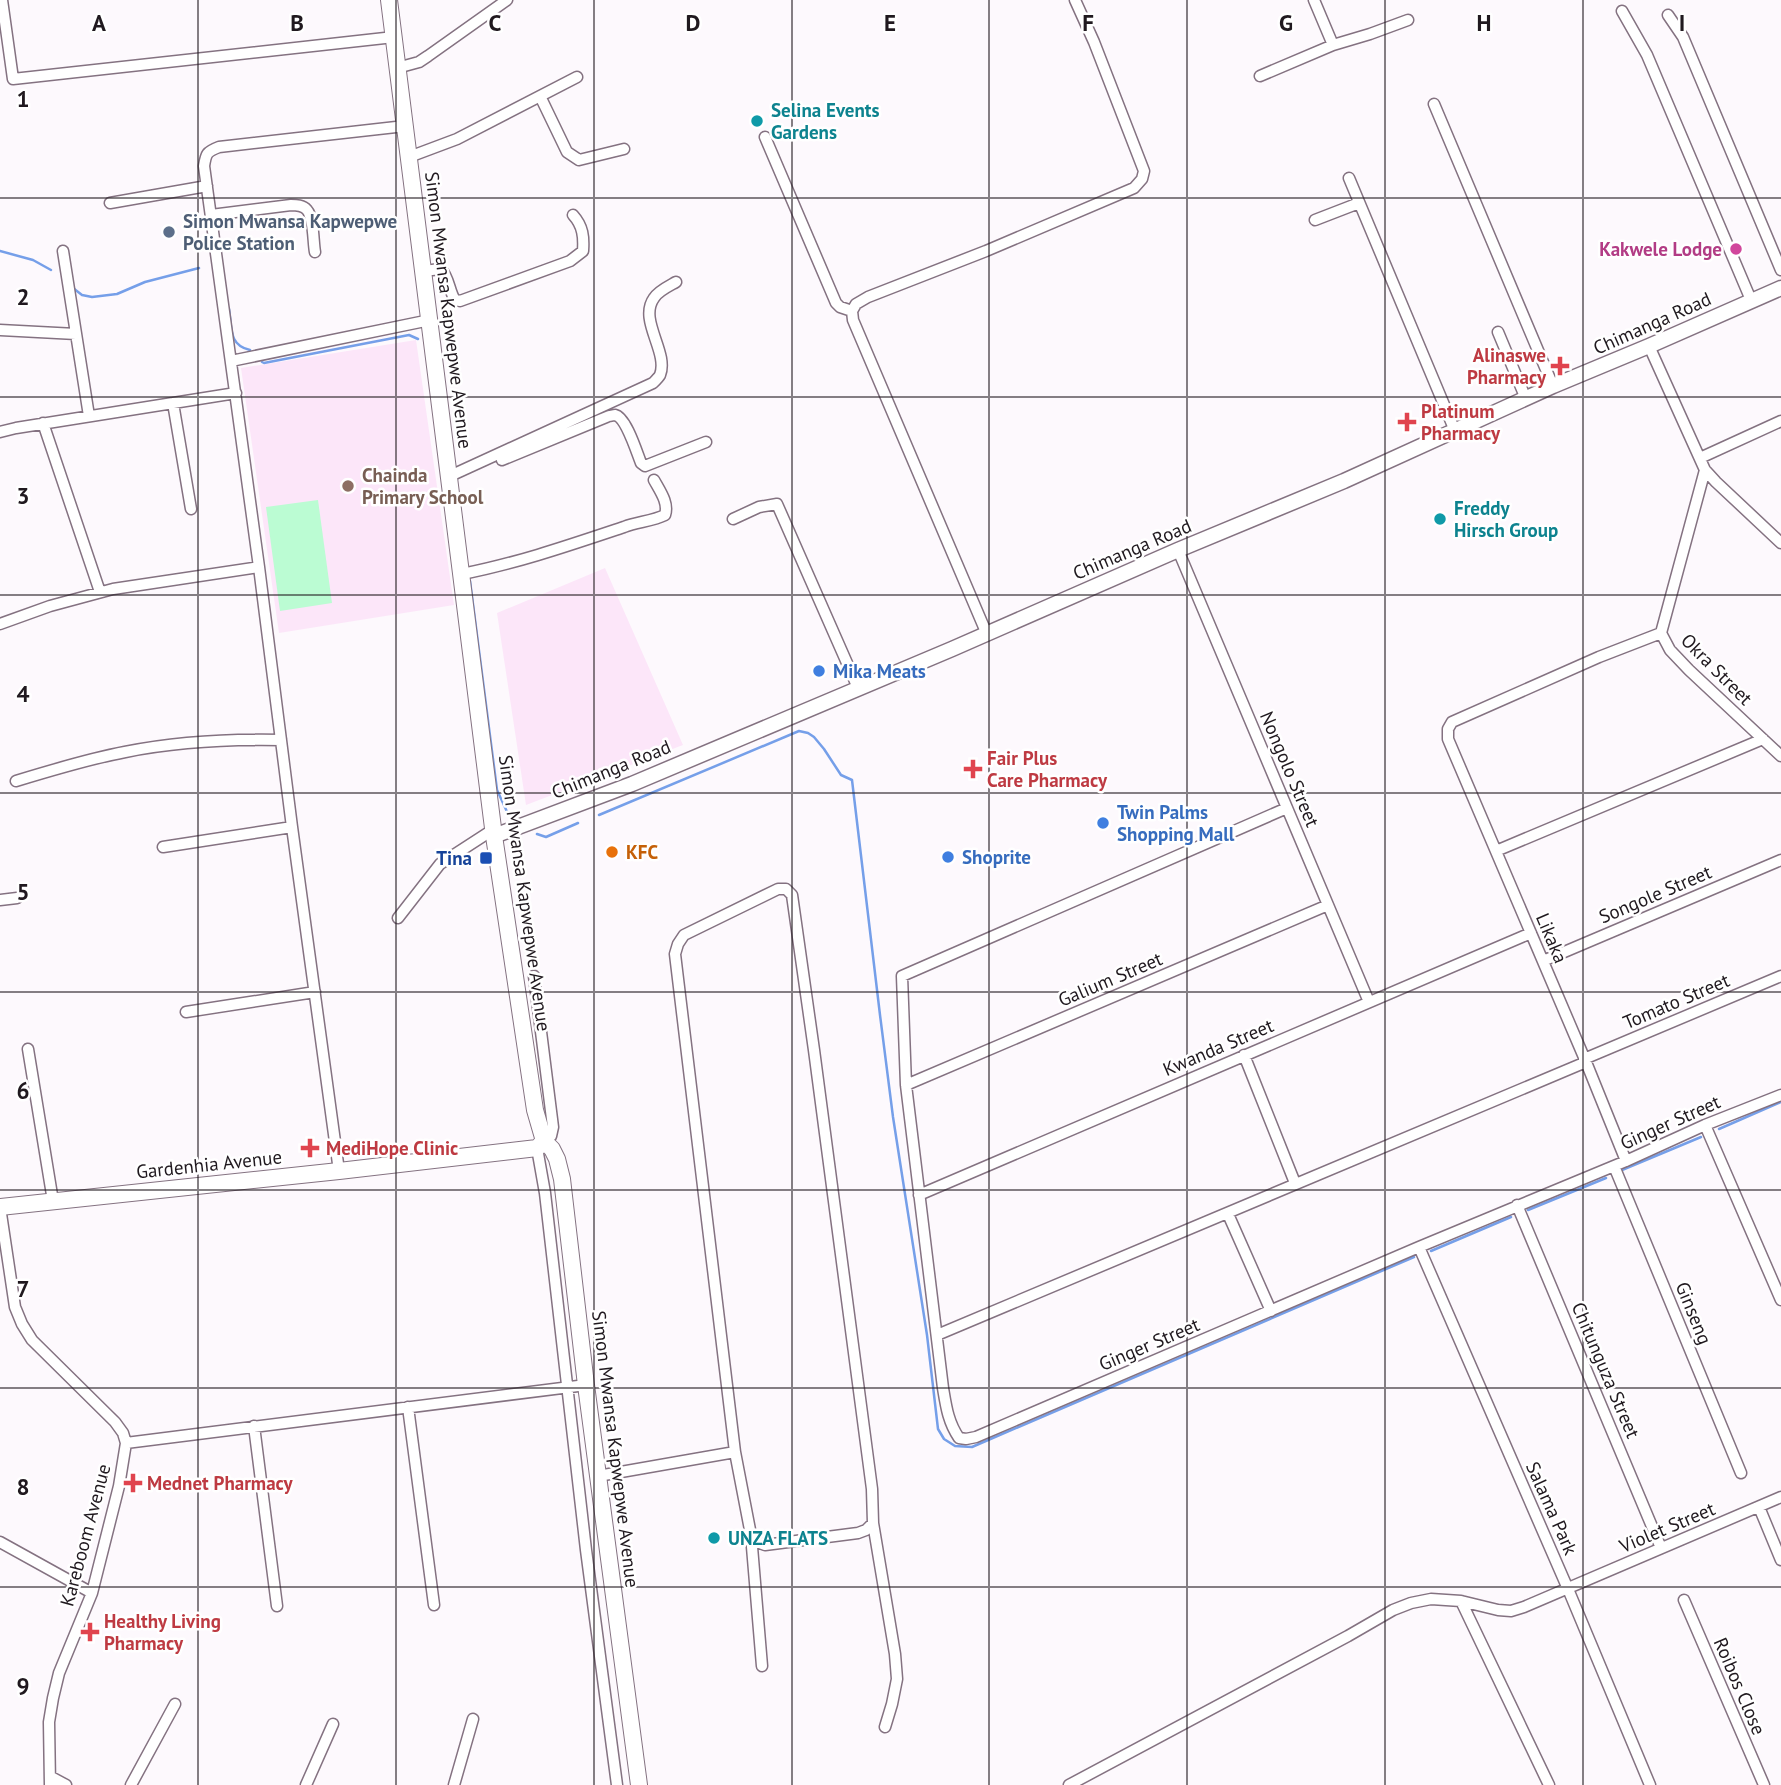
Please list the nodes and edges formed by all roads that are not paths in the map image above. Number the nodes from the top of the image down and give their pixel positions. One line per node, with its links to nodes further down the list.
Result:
1 (2, 0): 14 (street)
2 (389, 0): 9 (main road, Simon Mwansa Kapwepwe Avenue)
3 (507, 0): 11 (street)
4 (1075, 0): 36 (street)
5 (1314, 0): 10 (street)
6 (1622, 10): 35 (street)
7 (1668, 15): 31 (street)
8 (1408, 20): 10 (street)
9 (394, 37): 11 (main road, Simon Mwansa Kapwepwe Avenue); 14 (street)
10 (1333, 45): 12 (street)
11 (397, 68): 18 (main road, Simon Mwansa Kapwepwe Avenue)
12 (1260, 76)
13 (577, 77): 16 (street)
14 (13, 79): 15 (street)
15 (0, 80)
16 (540, 96): 20 (street); 21 (street)
17 (1434, 104): 43 (street)
18 (405, 126): 21 (main road, Simon Mwansa Kapwepwe Avenue); 23 (street)
19 (765, 137): 36 (street)
20 (624, 149)
21 (409, 158): 32 (main road, Simon Mwansa Kapwepwe Avenue)
22 (1349, 178): 25 (street)
23 (207, 186): 24 (street); 26 (street)
24 (110, 203)
25 (1359, 203): 28 (street); 50 (street)
26 (211, 215): 30 (street); 42 (street)
27 (573, 215): 32 (street)
28 (1315, 220)
29 (63, 251): 40 (street)
30 (314, 252)
31 (1781, 270)
32 (423, 271): 37 (main road, Simon Mwansa Kapwepwe Avenue)
33 (676, 282): 54 (street)
34 (1781, 288): 35 (street, Chimanga Road)
35 (1751, 300): 41 (street, Chimanga Road)
36 (852, 311): 66 (street)
37 (430, 320): 42 (street); 56 (main road, Simon Mwansa Kapwepwe Avenue)
38 (0, 330): 40 (street)
39 (1498, 332): 45 (street)
40 (76, 334): 47 (street)
41 (1649, 346): 43 (street, Chimanga Road); 53 (street)
42 (231, 361): 44 (street)
43 (1553, 386): 45 (street, Chimanga Road)
44 (236, 393): 46 (street); 62 (street)
45 (1525, 399): 50 (street, Chimanga Road)
46 (173, 403): 47 (street); 58 (street)
47 (89, 416): 49 (street)
48 (1781, 421): 53 (street)
49 (43, 423): 51 (street); 64 (street)
50 (1455, 431): 61 (street, Chimanga Road)
51 (0, 432)
52 (706, 443): 54 (street)
53 (1700, 458): 55 (street)
54 (469, 467): 56 (street)
55 (1705, 470): 60 (street); 67 (street)
56 (450, 476): 63 (main road, Simon Mwansa Kapwepwe Avenue)
57 (654, 480): 63 (street)
58 (191, 509)
59 (733, 519): 68 (street)
60 (1781, 543)
61 (1178, 550): 66 (street, Chimanga Road); 73 (street, Nongolo Street)
62 (260, 567): 64 (street); 70 (street)
63 (462, 574): 75 (main road, Simon Mwansa Kapwepwe Avenue)
64 (100, 592): 65 (street)
65 (0, 624)
66 (986, 632): 68 (street, Chimanga Road)
67 (1661, 633): 69 (street, Okra Street); 77 (street, Likaka)
68 (858, 688): 75 (street, Chimanga Road)
69 (1763, 739): 71 (street, Okra Street); 77 (street)
70 (281, 740): 72 (street); 74 (street)
71 (1781, 756)
72 (16, 781)
73 (1287, 808): 81 (street, Nongolo Street); 93 (street, Ginger Street)
74 (292, 827): 76 (street); 87 (street)
75 (494, 832): 82 (street); 96 (main road, Simon Mwansa Kapwepwe Avenue)
76 (163, 846)
77 (1496, 850): 83 (street, Likaka)
78 (1781, 859): 84 (street, Songole Street)
79 (17, 898): 80 (street)
80 (0, 900)
81 (1328, 905): 88 (street, Nongolo Street); 93 (street, Galium Street)
82 (398, 918)
83 (1531, 933): 84 (street, Likaka); 88 (street, Kwanda Street)
84 (1543, 961): 92 (street, Likaka)
85 (534, 976): 96 (street)
86 (1781, 976): 92 (street, Tomato Street)
87 (315, 992): 89 (street); 99 (street)
88 (1369, 1002): 91 (street, Kwanda Street)
89 (186, 1012)
90 (28, 1049): 102 (street)
91 (1244, 1055): 100 (street); 101 (street, Kwanda Street)
92 (1585, 1061): 97 (street, Likaka); 100 (street, Tomato Street)
93 (906, 1085): 101 (street, Ginger Street)
94 (1781, 1095): 95 (street, Ginger Street)
95 (1705, 1125): 97 (street, Ginger Street); 107 (street)
96 (540, 1144): 99 (main road, Gardenhia Avenue); 110 (main road, Simon Mwansa Kapwepwe Avenue); 111 (street)
97 (1626, 1161): 98 (street, Ginger Street)
98 (1614, 1166): 103 (street, Ginger Street); 116 (street, Ginseng)
99 (338, 1171): 102 (main road, Gardenhia Avenue)
100 (1296, 1183): 105 (street, Tomato Street)
101 (919, 1195): 109 (street, Ginger Street)
102 (53, 1202): 104 (main road, Gardenhia Avenue)
103 (1517, 1205): 106 (street, Ginger Street); 123 (street, Chitunguza Street)
104 (0, 1207): 114 (street, Kareboom Avenue)
105 (1228, 1214): 108 (street); 109 (street, Tomato Street)
106 (1419, 1247): 108 (street, Ginger Street); 125 (street, Salama Park)
107 (1781, 1300)
108 (1271, 1311): 109 (street, Ginger Street)
109 (937, 1335)
110 (586, 1385): 111 (street); 117 (main road, Simon Mwansa Kapwepwe Avenue)
111 (568, 1387): 112 (street); 133 (street)
112 (408, 1407): 113 (street); 129 (street)
113 (254, 1426): 114 (street); 130 (street)
114 (126, 1443): 126 (street, Kareboom Avenue)
115 (735, 1452): 117 (street); 120 (street); 121 (street)
116 (1741, 1473)
117 (598, 1476): 132 (main road, Simon Mwansa Kapwepwe Avenue)
118 (1781, 1497): 119 (street, Violet Street)
119 (1759, 1507): 123 (street, Violet Street); 124 (street)
120 (873, 1522): 121 (street); 137 (street)
121 (751, 1535): 131 (street)
122 (0, 1542): 126 (street)
123 (1661, 1548): 125 (street, Violet Street)
124 (1781, 1560)
125 (1567, 1588): 128 (street, Violet Street); 147 (street, Salama Park)
126 (92, 1593): 138 (street, Kareboom Avenue)
127 (1684, 1600): 148 (street, Roibos Close)
128 (1461, 1601): 145 (street, Violet Street); 146 (street)
129 (434, 1605)
130 (277, 1606)
131 (762, 1666)
132 (627, 1697): 133 (street); 144 (main road, Simon Mwansa Kapwepwe Avenue)
133 (606, 1699): 143 (street)
134 (175, 1704): 140 (street)
135 (473, 1719): 142 (street)
136 (333, 1724): 141 (street)
137 (885, 1727)
138 (50, 1781): 139 (street)
139 (66, 1785)
140 (131, 1785)
141 (306, 1785)
142 (454, 1785)
143 (617, 1785)
144 (639, 1785)
145 (1069, 1785)
146 (1549, 1785)
147 (1650, 1785)
148 (1764, 1785)

